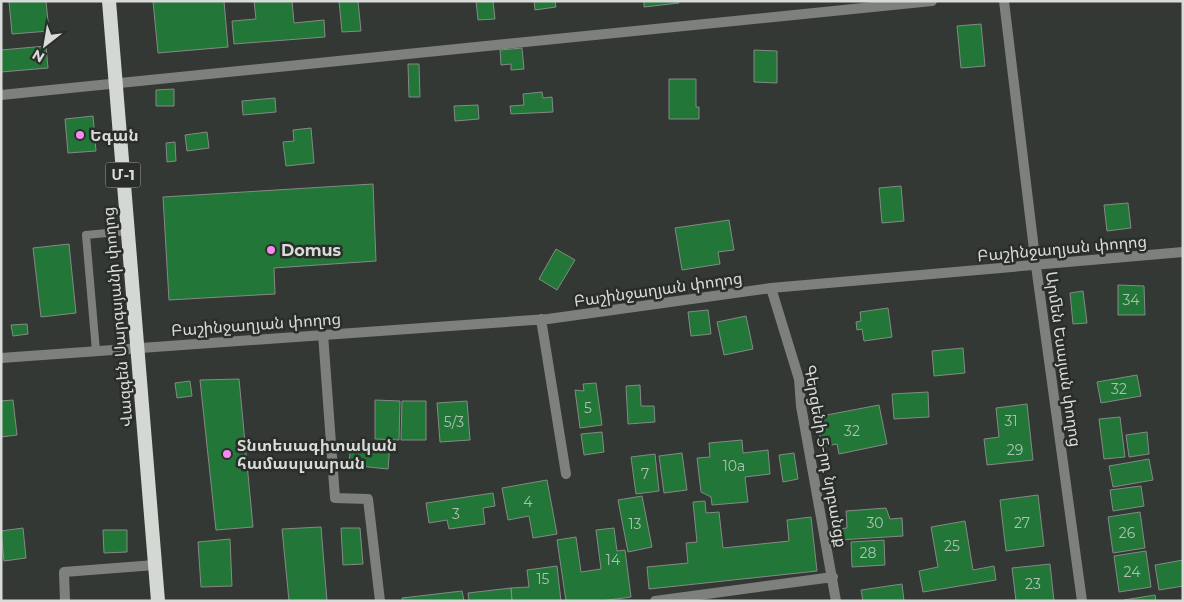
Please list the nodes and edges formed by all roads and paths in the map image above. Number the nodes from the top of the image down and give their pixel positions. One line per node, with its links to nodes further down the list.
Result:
1 (108, 1): 4 (highway, Վազգեն Սարգսյանի փողոց / Մ-1)
2 (932, 1): 4 (street)
3 (1004, 1): 8 (street, Արմեն Եսայան փողոց)
4 (115, 83): 5 (street); 6 (highway, Վազգեն Սարգսյանի փողոց / Մ-1)
5 (1, 95)
6 (128, 231): 12 (highway, Վազգեն Սարգսյանի փողոց / Մ-1); 13 (lane)
7 (1183, 252): 8 (street, Բաշինջաղյան փողոց)
8 (1036, 266): 9 (street, Բաշինջաղյան փողոց); 23 (street, Արմեն Եսայան փողոց)
9 (771, 288): 10 (street, Բաշինջաղյան փողոց); 17 (street, Գերցենի 5-րդ նրբանցք)
10 (540, 319): 11 (street, Բաշինջաղյան փողոց); 15 (street)
11 (323, 334): 12 (street, Բաշինջաղյան փողոց); 20 (street)
12 (138, 348): 13 (street, Բաշինջաղյան փողոց); 16 (highway, Վազգեն Սարգսյանի փողոց / Մ-1)
13 (96, 351): 14 (street, Բաշինջաղյան փողոց)
14 (1, 358)
15 (566, 474)
16 (155, 565): 18 (street); 19 (highway, Վազգեն Սարգսյանի փողոց / Մ-1)
17 (833, 577): 21 (street); 22 (street, Գերցենի 5-րդ նրբանցք)
18 (65, 601)
19 (158, 601)
20 (380, 601)
21 (655, 601)
22 (836, 601)
23 (1082, 601)

